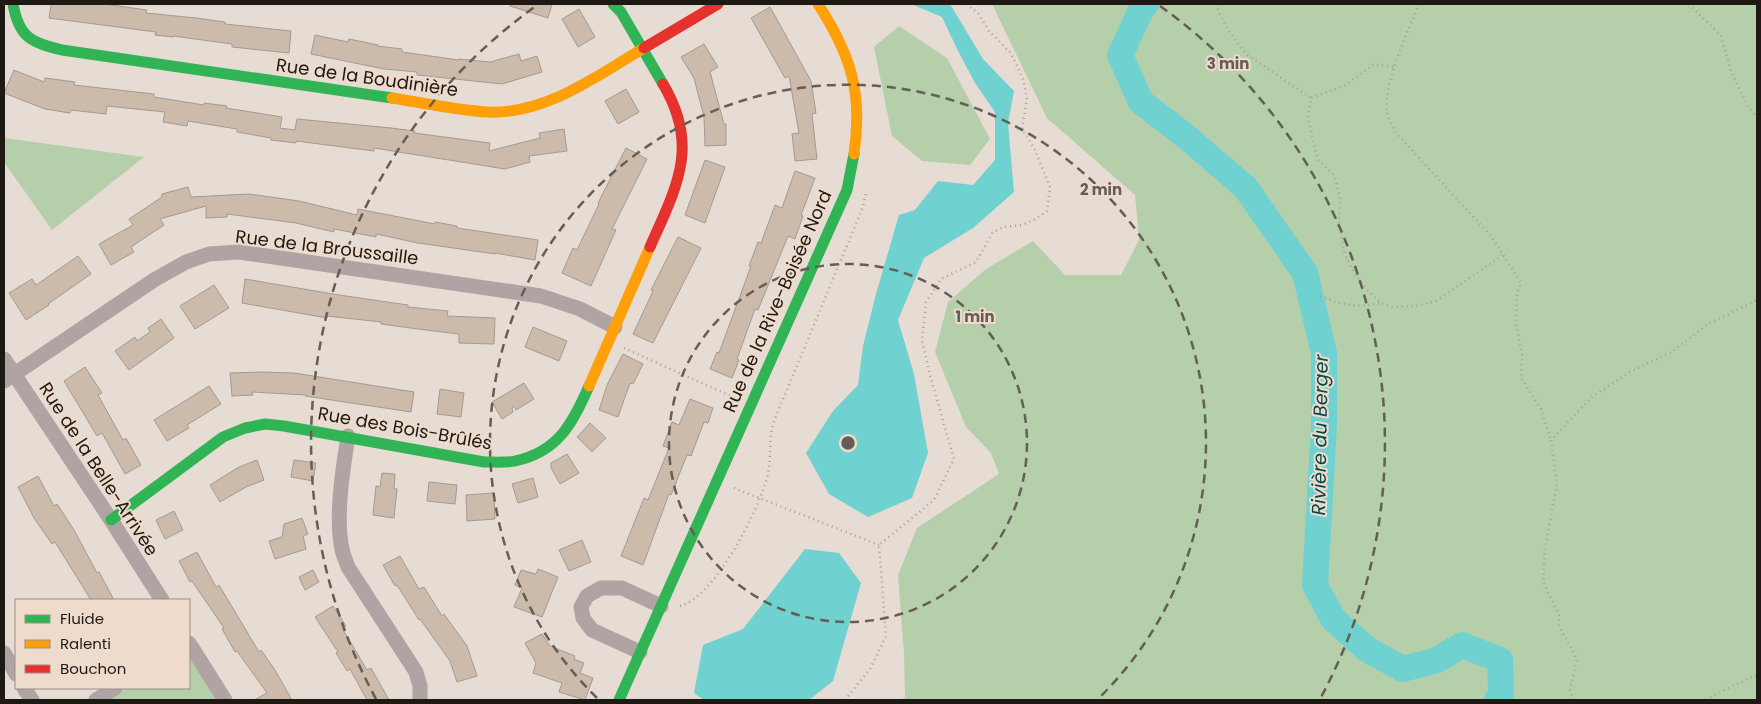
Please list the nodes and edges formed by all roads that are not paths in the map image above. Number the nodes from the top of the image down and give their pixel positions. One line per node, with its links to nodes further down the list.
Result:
1 (13, 4): 5 (street, Rue de la Boudinière)
2 (613, 4): 5 (street, Rue des Bois-Brûlés)
3 (718, 4): 5 (street, Rue de la Boudinière)
4 (818, 4): 12 (street, Rue de la Rive-Boisée Nord)
5 (642, 48): 6 (street, Rue des Bois-Brûlés)
6 (615, 327): 8 (street, Rue de la Broussaille); 9 (street, Rue des Bois-Brûlés)
7 (4, 359): 8 (street, Rue de la Belle-Arrivée)
8 (9, 378): 10 (street, Rue de la Belle-Arrivée)
9 (348, 436): 10 (street, Rue des Bois-Brûlés); 22 (street)
10 (111, 520): 11 (street, Rue de la Belle-Arrivée)
11 (161, 599)
12 (662, 604): 14 (street, Rue de la Rive-Boisée Nord); 14 (street)
13 (190, 645): 21 (street)
14 (640, 652): 23 (street, Rue de la Rive-Boisée Nord)
15 (4, 653): 16 (street)
16 (15, 672)
17 (25, 689): 19 (street)
18 (113, 689): 20 (street)
19 (32, 700)
20 (96, 700)
21 (225, 700)
22 (420, 700)
23 (618, 700)

